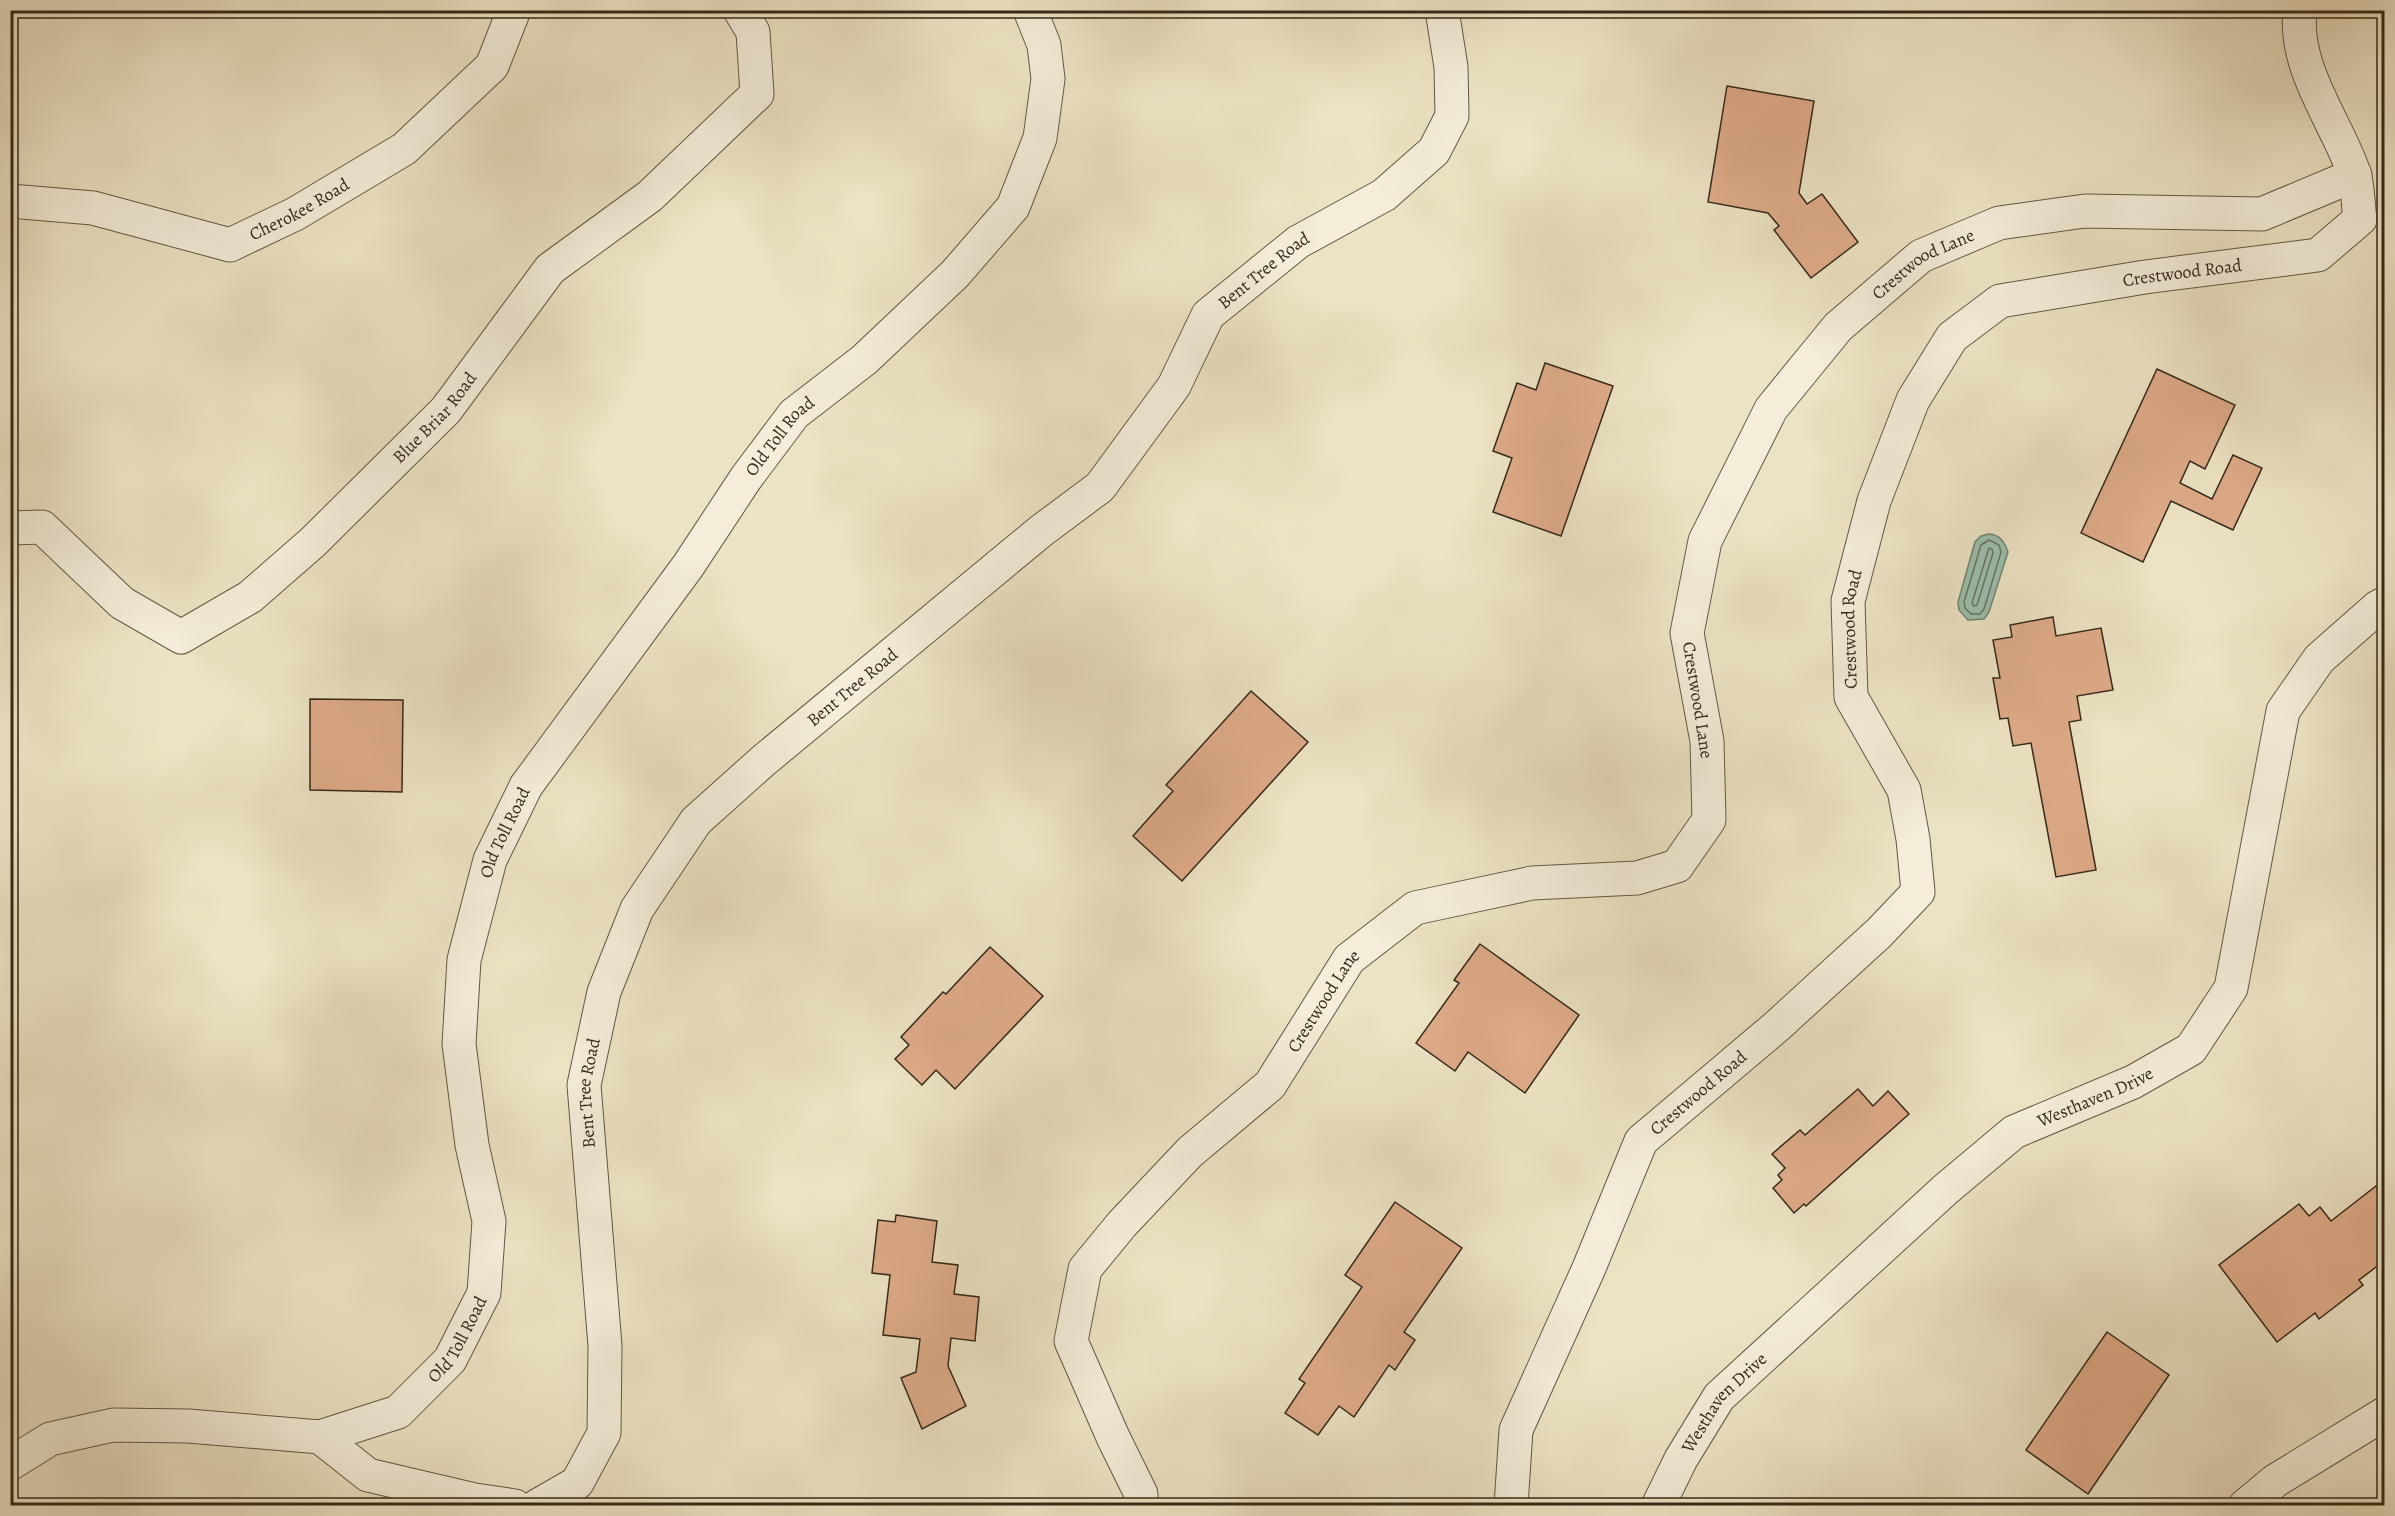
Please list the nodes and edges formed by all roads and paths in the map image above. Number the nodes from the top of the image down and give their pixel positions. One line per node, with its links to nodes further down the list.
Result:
1 (514, 10): 7 (street, Cherokee Road)
2 (740, 10): 8 (street, Blue Briar Road)
3 (1030, 10): 11 (street, Old Toll Road)
4 (1442, 10): 14 (street, Bent Tree Road)
5 (2300, 10): 6 (street, Crestwood Road)
6 (2355, 175): 15 (street, Crestwood Lane); 16 (street, Crestwood Road)
7 (10, 201)
8 (10, 528)
9 (2385, 604): 17 (street, Westhaven Drive)
10 (2385, 1414): 18 (street)
11 (320, 1437): 12 (street, Old Toll Road); 13 (street)
12 (10, 1464)
13 (515, 1506)
14 (537, 1506)
15 (1141, 1506)
16 (1511, 1506)
17 (1658, 1506)
18 (2245, 1506)

